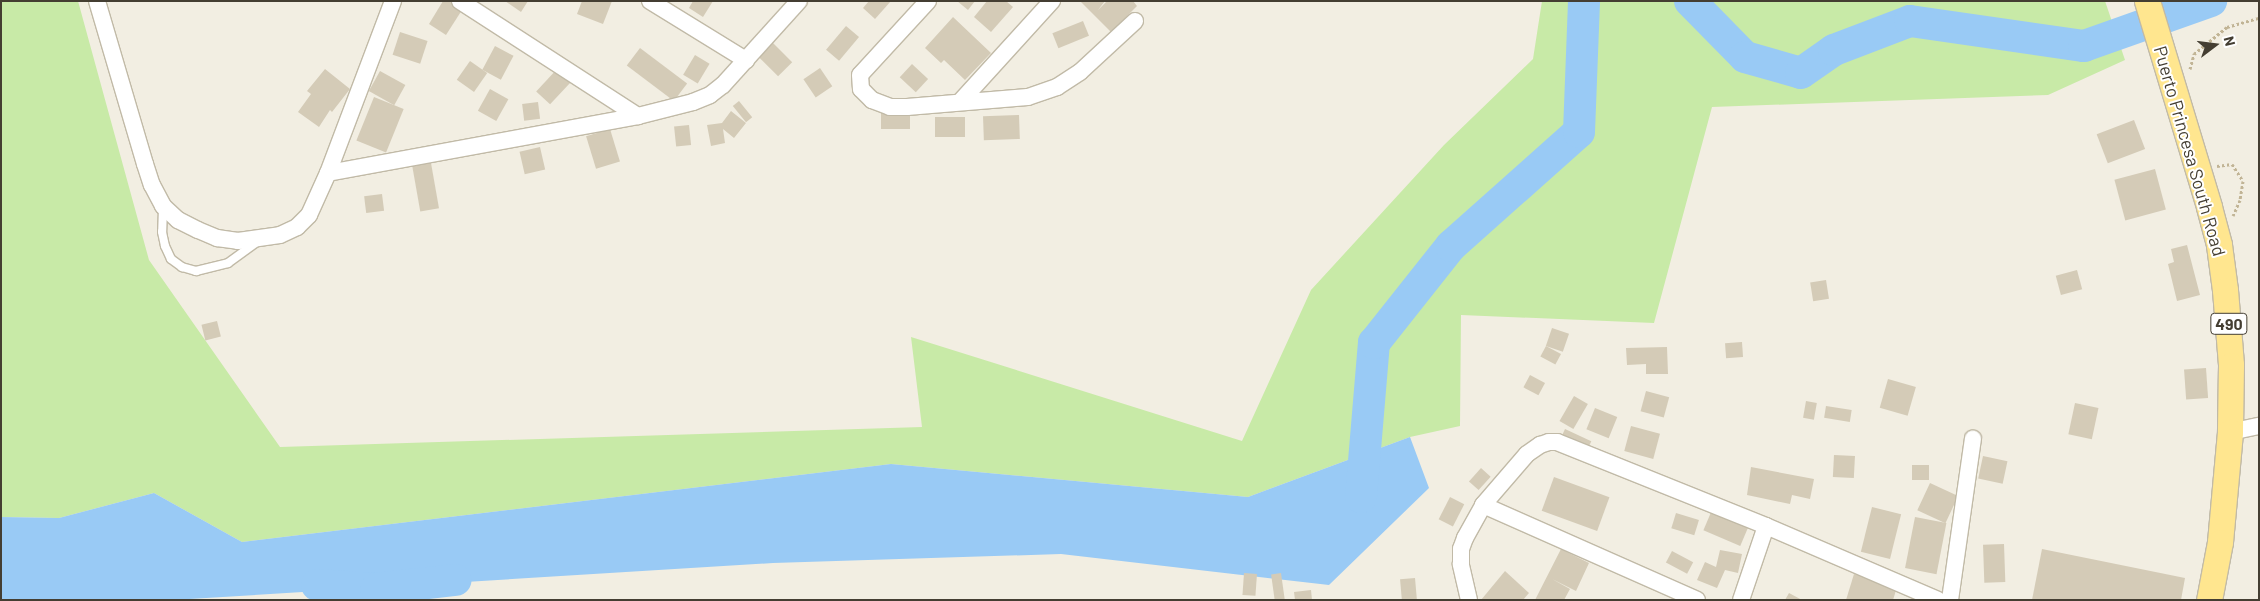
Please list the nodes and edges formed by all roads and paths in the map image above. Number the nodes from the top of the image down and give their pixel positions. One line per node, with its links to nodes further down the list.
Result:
1 (97, 1): 16 (street)
2 (393, 1): 15 (street)
3 (460, 1): 14 (street)
4 (650, 1): 11 (street)
5 (798, 1): 11 (street)
6 (928, 1): 13 (street)
7 (1052, 1): 13 (street)
8 (2148, 1): 19 (main road, Puerto Princesa South Road / 490)
9 (2259, 18): 12 (path)
10 (1135, 21): 13 (street)
11 (746, 60): 14 (street)
12 (2190, 72)
13 (960, 102)
14 (638, 116): 15 (street)
15 (328, 173): 17 (street)
16 (163, 206): 17 (street); 17 (lane)
17 (260, 240)
18 (2259, 426): 19 (street)
19 (2230, 432): 28 (main road, Puerto Princesa South Road / 490)
20 (1973, 439): 27 (street)
21 (1483, 505): 22 (street); 23 (street); 24 (street)
22 (1766, 526): 25 (street); 26 (street)
23 (1469, 600)
24 (1697, 600)
25 (1741, 600)
26 (1938, 600)
27 (1950, 600)
28 (2209, 600)

